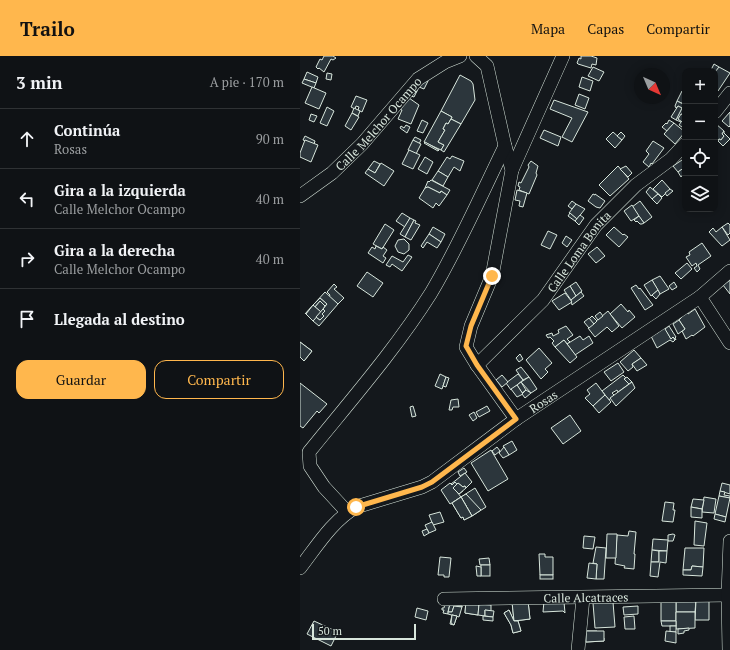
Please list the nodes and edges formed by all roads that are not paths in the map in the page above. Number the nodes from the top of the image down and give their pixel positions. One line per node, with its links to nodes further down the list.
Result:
1 (460, 56): 9 (street, Calle Melchor Ocampo)
2 (476, 56): 6 (street)
3 (563, 56): 8 (street)
4 (730, 93): 5 (street)
5 (718, 108)
6 (505, 146): 8 (street); 15 (street)
7 (682, 147): 13 (street, Calle Loma Bonita)
8 (512, 170): 13 (street)
9 (300, 196)
10 (730, 271): 11 (street, Rosas)
11 (700, 297): 12 (street); 14 (street, Rosas)
12 (730, 343)
13 (477, 365): 14 (street)
14 (516, 419): 15 (street, Rosas)
15 (346, 512): 17 (street, Rosas)
16 (730, 541): 18 (street)
17 (300, 568)
18 (728, 595): 19 (street, Calle Alcatraces); 22 (street)
19 (583, 598): 20 (street, Calle Alcatraces); 21 (street)
20 (444, 599)
21 (578, 650)
22 (729, 650)

